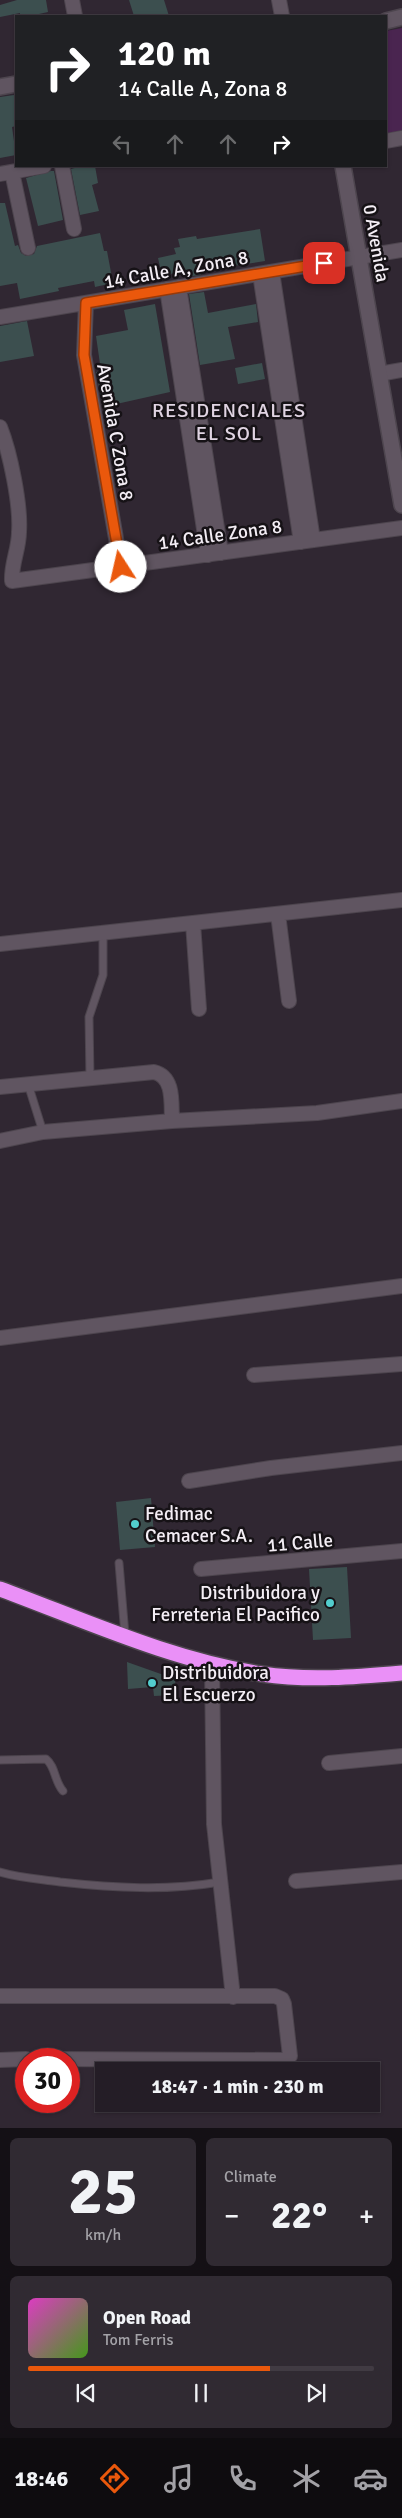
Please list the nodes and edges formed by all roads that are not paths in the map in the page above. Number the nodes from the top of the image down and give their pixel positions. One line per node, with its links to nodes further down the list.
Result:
1 (72, 0): 3 (street)
2 (278, 0): 4 (street)
3 (75, 15)
4 (282, 15)
5 (402, 17): 6 (street)
6 (387, 21)
7 (15, 84): 8 (street)
8 (0, 87)
9 (402, 138): 10 (street)
10 (387, 141)
11 (39, 167): 14 (street)
12 (62, 167): 15 (street)
13 (343, 167): 18 (street, 0 Avenida)
14 (6, 173): 16 (street)
15 (74, 229)
16 (28, 248)
17 (402, 250): 18 (street, 14 Calle A, Zona 8)
18 (359, 257): 19 (street, 14 Calle A, Zona 8); 24 (street, 0 Avenida)
19 (266, 273): 20 (street, 14 Calle A, Zona 8); 29 (street)
20 (173, 288): 21 (street, 14 Calle A, Zona 8); 30 (street)
21 (86, 303): 22 (street, 14 Calle A, Zona 8); 31 (street, Avenida C Zona 8)
22 (0, 317)
23 (402, 370): 24 (street)
24 (379, 374): 26 (street, 0 Avenida)
25 (0, 427): 31 (street, 14 Calle Zona 8)
26 (400, 483): 27 (street, 0 Avenida)
27 (402, 505)
28 (402, 528): 29 (street, 14 Calle Zona 8)
29 (307, 541): 30 (street, 14 Calle Zona 8)
30 (214, 554): 31 (street, 14 Calle Zona 8)
31 (121, 567)
32 (402, 900): 33 (street)
33 (278, 914): 34 (street); 37 (street)
34 (193, 923): 35 (street); 38 (street)
35 (103, 932): 36 (street); 39 (lane)
36 (0, 944)
37 (289, 1001)
38 (199, 1008)
39 (90, 1078): 40 (street); 43 (street)
40 (28, 1084): 41 (street); 44 (lane)
41 (0, 1087)
42 (402, 1101): 43 (street)
43 (172, 1121): 44 (street)
44 (43, 1132): 45 (street)
45 (0, 1141)
46 (402, 1286): 47 (street)
47 (0, 1338)
48 (402, 1364): 49 (street)
49 (254, 1375)
50 (402, 1453): 51 (street)
51 (189, 1481)
52 (402, 1551): 54 (street, 11 Calle)
53 (119, 1563): 56 (lane)
54 (201, 1569)
55 (0, 1589): 56 (highway)
56 (125, 1635): 57 (highway)
57 (212, 1664): 58 (highway); 66 (street)
58 (402, 1673)
59 (402, 1756): 61 (street)
60 (0, 1760): 62 (lane)
61 (329, 1763)
62 (63, 1791)
63 (0, 1872): 66 (lane)
64 (402, 1872): 65 (street)
65 (296, 1881)
66 (220, 1882): 68 (street)
67 (0, 1996): 68 (street)
68 (233, 1997): 70 (street)
69 (15, 2059): 71 (street)
70 (80, 2059)
71 (0, 2060)

